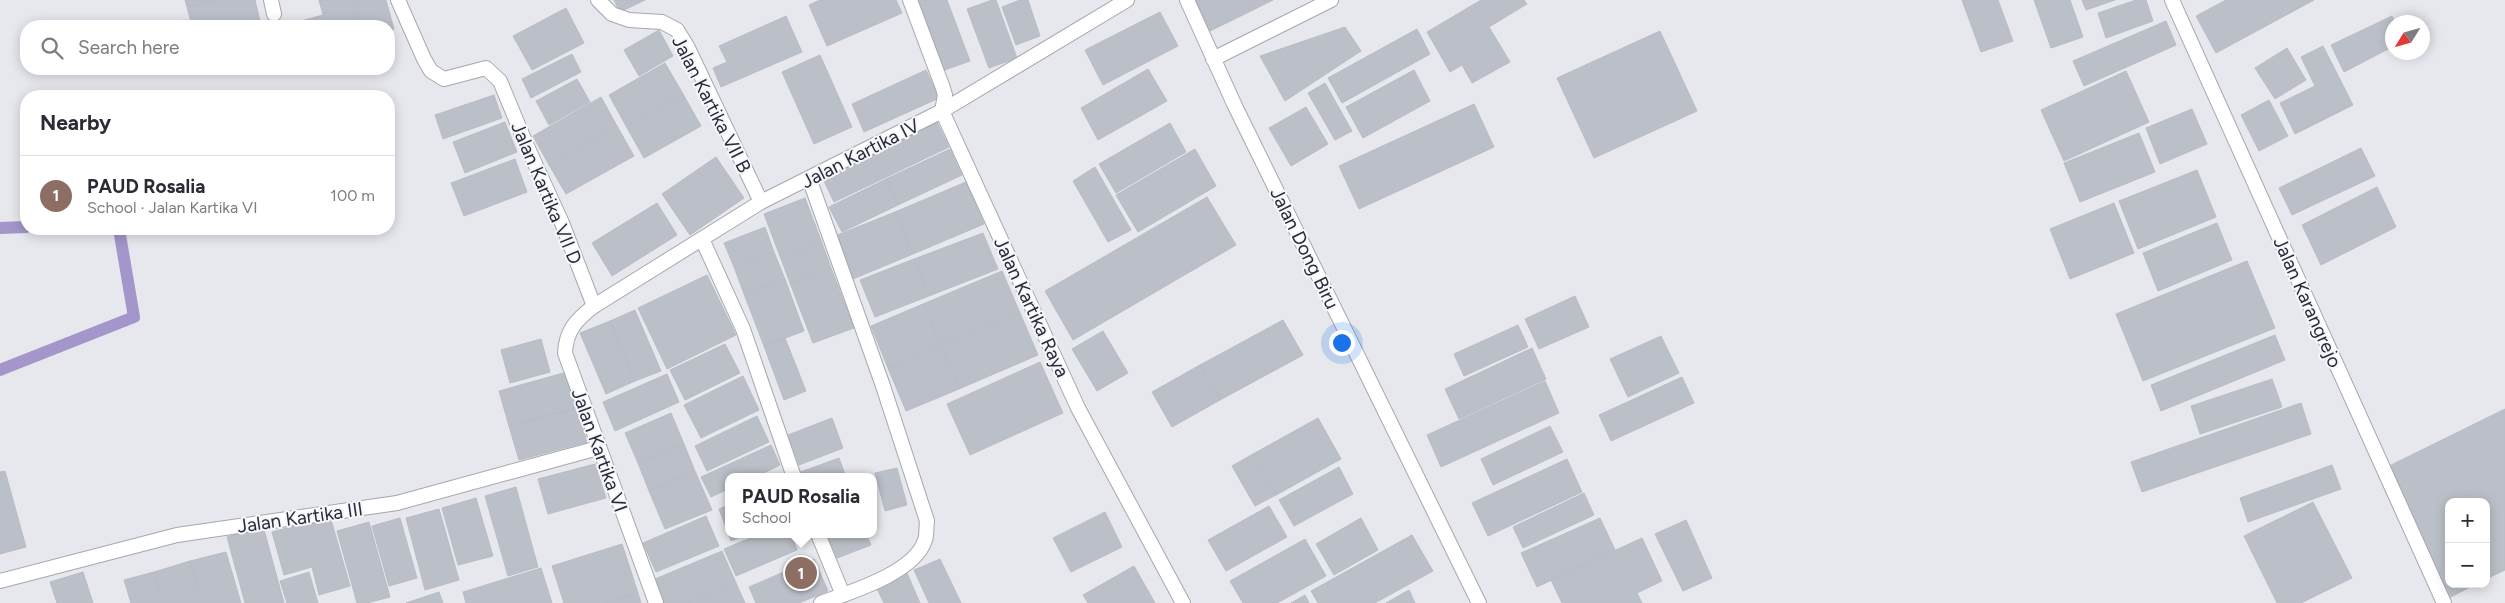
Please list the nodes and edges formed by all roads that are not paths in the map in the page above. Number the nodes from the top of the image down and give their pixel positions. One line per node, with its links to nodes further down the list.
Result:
1 (271, 0): 9 (street)
2 (398, 0): 15 (street, Jalan Kartika VII D)
3 (598, 0): 13 (street, Jalan Kartika VII B)
4 (910, 0): 11 (street, Jalan Kartika Raya)
5 (1127, 0): 11 (street, Jalan Kartika IV)
6 (1187, 0): 10 (street, Jalan Dong Biru)
7 (1331, 0): 10 (street)
8 (2172, 0): 25 (street, Jalan Karangrejo)
9 (274, 14)
10 (1213, 59): 24 (street, Jalan Dong Biru)
11 (942, 112): 12 (street, Jalan Kartika IV); 23 (street, Jalan Kartika Raya)
12 (809, 178): 13 (street, Jalan Kartika IV); 20 (street)
13 (761, 202): 14 (street, Jalan Kartika IV)
14 (702, 239): 15 (street, Jalan Kartika IV); 17 (street)
15 (594, 306): 16 (street, Jalan Kartika VI)
16 (598, 448): 19 (street, Jalan Kartika III); 21 (street, Jalan Kartika VI)
17 (793, 473)
18 (820, 538): 20 (street)
19 (0, 581)
20 (843, 595): 22 (street)
21 (656, 603)
22 (821, 603)
23 (1183, 603)
24 (1479, 603)
25 (2444, 603)

